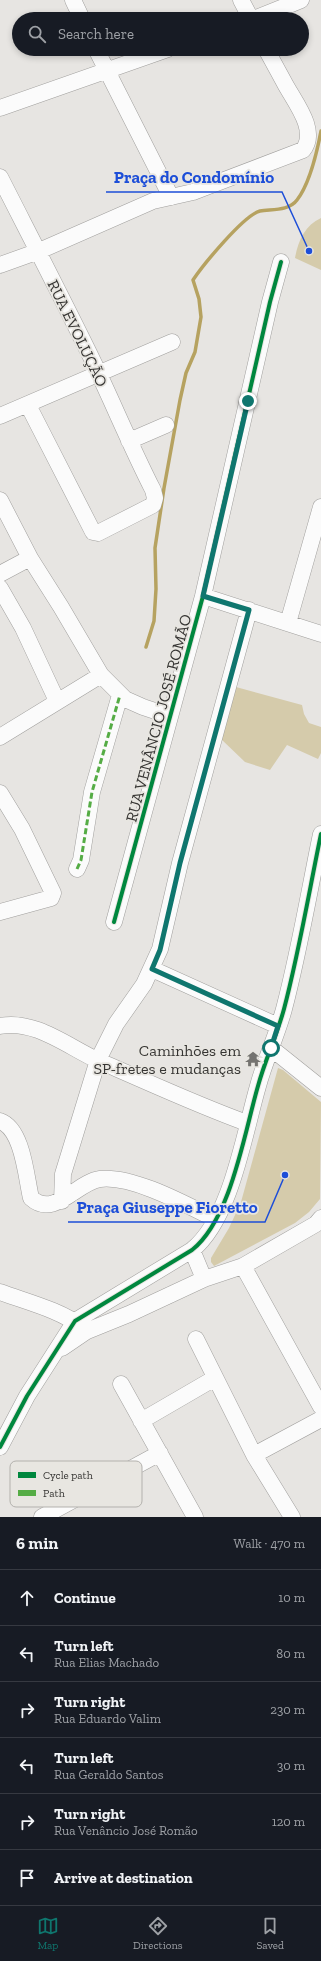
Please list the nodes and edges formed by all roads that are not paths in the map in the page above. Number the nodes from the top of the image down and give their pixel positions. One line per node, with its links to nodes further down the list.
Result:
1 (73, 0): 4 (street)
2 (241, 0): 5 (street)
3 (301, 0): 6 (street)
4 (79, 12)
5 (247, 12)
6 (271, 12)
7 (99, 56): 10 (street)
8 (148, 56): 10 (street)
9 (270, 56): 13 (street)
10 (106, 71): 11 (street); 13 (street)
11 (0, 108)
12 (0, 177): 14 (street, RUA EVOLUÇÃO)
13 (171, 197): 14 (street)
14 (39, 251): 16 (street); 18 (street, RUA EVOLUÇÃO)
15 (281, 262): 28 (street, RUA VENÂNCIO JOSÉ ROMÃO)
16 (0, 265)
17 (172, 342): 18 (street)
18 (99, 374): 19 (street); 22 (street, RUA EVOLUÇÃO)
19 (28, 405): 20 (street); 22 (street, RUA EVOLUÇÃO)
20 (0, 416)
21 (166, 425): 22 (street)
22 (129, 441)
23 (0, 500): 25 (street)
24 (320, 516): 30 (street)
25 (30, 558): 26 (street); 32 (street)
26 (0, 574)
27 (0, 588): 34 (street)
28 (203, 596): 29 (street); 35 (street, RUA VENÂNCIO JOSÉ ROMÃO)
29 (249, 610): 30 (street); 42 (street)
30 (288, 623): 31 (street)
31 (321, 634)
32 (101, 675): 33 (street); 34 (street)
33 (120, 695): 35 (street); 39 (street)
34 (57, 701): 36 (street)
35 (170, 716): 41 (street, RUA VENÂNCIO JOSÉ ROMÃO)
36 (0, 737)
37 (0, 793): 40 (street)
38 (321, 834): 44 (street)
39 (77, 869)
40 (0, 912)
41 (114, 922)
42 (152, 969): 44 (street); 46 (street)
43 (0, 1026): 46 (street)
44 (278, 1026): 45 (street)
45 (271, 1048): 47 (street); 49 (street)
46 (98, 1060): 49 (street); 50 (street)
47 (321, 1088)
48 (0, 1121): 50 (street)
49 (247, 1123): 52 (street)
50 (62, 1201): 52 (street)
51 (321, 1218): 54 (street)
52 (215, 1219): 53 (street)
53 (192, 1250): 55 (street); 57 (street)
54 (243, 1266): 55 (street); 61 (street)
55 (204, 1279): 57 (street)
56 (0, 1292): 57 (street)
57 (81, 1326): 64 (street)
58 (196, 1339): 59 (street)
59 (215, 1378): 63 (street); 66 (street)
60 (121, 1384): 63 (street)
61 (321, 1408)
62 (321, 1419): 66 (street)
63 (141, 1421): 65 (street)
64 (0, 1447)
65 (160, 1453): 67 (street); 70 (street)
66 (254, 1455): 71 (street)
67 (142, 1463)
68 (60, 1507): 69 (street)
69 (42, 1517)
70 (196, 1517)
71 (292, 1517)

